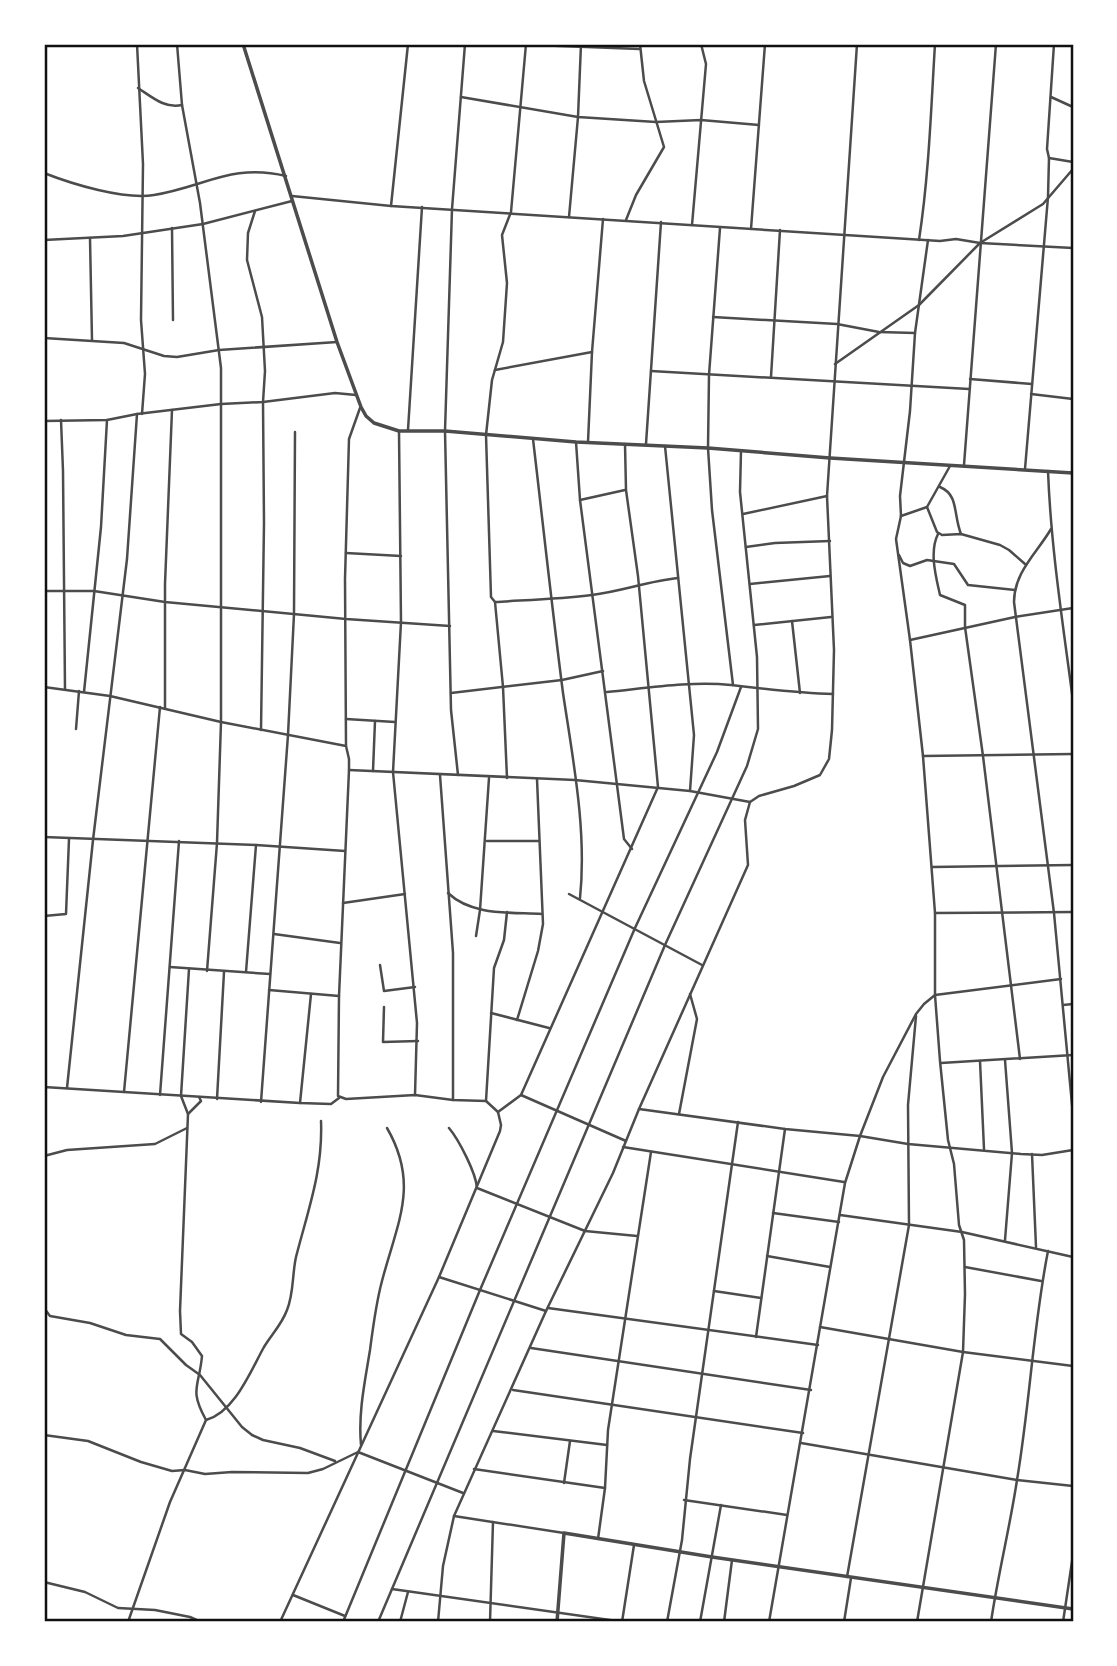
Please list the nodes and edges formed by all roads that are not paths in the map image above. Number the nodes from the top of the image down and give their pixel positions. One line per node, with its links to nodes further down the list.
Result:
1 (137, 44): 19 (street)
2 (177, 44): 22 (street)
3 (222, 44): 4 (street)
4 (227, 44)
5 (243, 44): 33 (street)
6 (408, 44): 38 (street)
7 (465, 44): 20 (street)
8 (505, 44): 9 (street)
9 (526, 44): 17 (street); 23 (street)
10 (640, 44): 18 (street)
11 (701, 44): 26 (street)
12 (765, 44): 28 (street)
13 (857, 44): 54 (street)
14 (935, 44): 57 (street)
15 (996, 44): 59 (street)
16 (1054, 44): 21 (street)
17 (581, 45): 18 (street); 25 (street)
18 (639, 49): 27 (street)
19 (138, 88): 22 (street); 35 (street)
20 (461, 97): 23 (street); 40 (street)
21 (1051, 97): 24 (street); 29 (street)
22 (182, 105): 34 (street)
23 (519, 106): 25 (street); 42 (street)
24 (1073, 107)
25 (578, 117): 27 (street); 43 (street)
26 (701, 120): 27 (street); 28 (street); 48 (street)
27 (656, 122): 45 (street)
28 (759, 125): 51 (street)
29 (1049, 158): 30 (street); 36 (street)
30 (1073, 162)
31 (1073, 169): 36 (street)
32 (44, 173): 35 (street)
33 (286, 176): 34 (street); 37 (street)
34 (197, 183): 35 (street); 47 (street)
35 (143, 196): 53 (street)
36 (1048, 197): 59 (street); 61 (street)
37 (293, 198): 38 (street); 41 (street); 72 (street)
38 (391, 206): 39 (street)
39 (422, 207): 40 (street); 98 (street)
40 (452, 209): 42 (street); 100 (street)
41 (255, 211): 47 (street); 73 (street)
42 (511, 212): 43 (street); 78 (street)
43 (569, 217): 44 (street)
44 (603, 219): 45 (street); 76 (street)
45 (626, 220): 46 (street)
46 (661, 222): 48 (street); 79 (street)
47 (203, 224): 50 (street); 75 (street)
48 (692, 225): 49 (street)
49 (720, 227): 51 (street); 64 (street)
50 (172, 228): 53 (street); 65 (street)
51 (751, 229): 52 (street)
52 (779, 230): 54 (street); 66 (street)
53 (143, 233): 55 (street); 74 (street)
54 (844, 236): 57 (street); 67 (street)
55 (90, 238): 56 (street); 71 (street)
56 (44, 240)
57 (919, 240): 58 (street)
58 (928, 240): 59 (street); 63 (street)
59 (980, 243): 61 (street); 63 (street); 82 (street)
60 (1073, 243): 62 (street)
61 (1044, 247): 62 (street); 84 (street)
62 (1073, 248)
63 (919, 305): 68 (street); 69 (street)
64 (713, 317): 66 (street); 80 (street)
65 (173, 320)
66 (775, 321): 67 (street); 81 (street)
67 (837, 324): 68 (street); 77 (street)
68 (879, 332): 69 (street); 77 (street)
69 (915, 333): 85 (street)
70 (44, 338): 71 (street)
71 (92, 340): 74 (street)
72 (337, 342): 73 (street); 88 (street)
73 (264, 347): 75 (street); 90 (street)
74 (142, 348): 75 (street); 94 (street)
75 (219, 350): 91 (street)
76 (592, 352): 78 (street); 105 (street)
77 (835, 364): 83 (street)
78 (495, 370): 102 (street)
79 (651, 371): 80 (street); 107 (street)
80 (709, 375): 81 (street); 109 (street)
81 (771, 378): 83 (street)
82 (970, 379): 84 (street); 86 (street)
83 (834, 382): 85 (street); 111 (street)
84 (1032, 384): 87 (street)
85 (912, 386): 86 (street); 112 (street)
86 (969, 389): 114 (street)
87 (1031, 394): 89 (street); 115 (street)
88 (356, 395): 90 (street); 92 (street)
89 (1073, 399)
90 (263, 402): 91 (street); 151 (street)
91 (221, 404): 93 (street); 148 (street)
92 (361, 407): 99 (street); 131 (street)
93 (172, 409): 94 (street); 146 (street)
94 (140, 414): 96 (street); 143 (street)
95 (61, 420): 96 (street); 97 (street); 139 (street)
96 (107, 420): 142 (street)
97 (44, 421)
98 (408, 430): 99 (street); 100 (street)
99 (399, 431): 132 (street)
100 (445, 431): 102 (street); 159 (street)
101 (295, 432): 152 (street)
102 (486, 435): 103 (street); 147 (street)
103 (533, 438): 104 (street); 145 (street)
104 (576, 442): 105 (street); 121 (street)
105 (588, 442): 106 (street)
106 (625, 444): 107 (street); 119 (street)
107 (646, 444): 108 (street)
108 (665, 446): 109 (street); 136 (street)
109 (708, 448): 110 (street); 165 (street)
110 (741, 451): 111 (street); 123 (street)
111 (830, 458): 112 (street); 120 (street)
112 (905, 462): 113 (street); 124 (street)
113 (950, 464): 114 (street); 118 (street)
114 (964, 465): 115 (street)
115 (1025, 469): 116 (street)
116 (1048, 471): 117 (street); 125 (street)
117 (1073, 473)
118 (940, 487): 122 (street); 127 (street)
119 (626, 490): 121 (street); 138 (street)
120 (827, 496): 123 (street); 128 (street)
121 (580, 500): 144 (street)
122 (928, 507): 124 (street); 126 (street)
123 (743, 514): 129 (street)
124 (901, 516): 130 (street)
125 (1051, 529): 134 (street); 150 (street)
126 (938, 534): 127 (street); 133 (street)
127 (961, 534): 134 (street)
128 (830, 541): 129 (street); 135 (street)
129 (746, 547): 137 (street)
130 (897, 552): 133 (street); 161 (street)
131 (346, 554): 132 (street); 155 (street)
132 (401, 556): 157 (street)
133 (934, 562): 140 (street); 160 (street)
134 (1025, 564): 140 (street)
135 (831, 576): 137 (street); 153 (street)
136 (678, 578): 138 (street); 164 (street)
137 (750, 584): 158 (street)
138 (638, 587): 144 (street); 169 (street)
139 (65, 590): 141 (street); 142 (street); 170 (street)
140 (1015, 590): 154 (street)
141 (44, 591)
142 (94, 591): 143 (street); 173 (street)
143 (123, 594): 146 (street); 178 (street)
144 (593, 594): 145 (street); 162 (street)
145 (551, 599): 147 (street); 163 (street)
146 (165, 602): 148 (street); 180 (street)
147 (495, 602): 167 (street)
148 (221, 607): 151 (street); 183 (street)
149 (1073, 608): 150 (street)
150 (1060, 610): 154 (street); 179 (street)
151 (264, 612): 152 (street); 186 (street)
152 (294, 614): 155 (street); 187 (street)
153 (832, 617): 156 (street); 177 (street)
154 (1015, 617): 160 (street); 192 (street)
155 (345, 620): 157 (street); 181 (street)
156 (792, 621): 158 (street); 176 (street)
157 (401, 622): 159 (street); 184 (street)
158 (754, 625): 171 (street)
159 (450, 626): 175 (street)
160 (965, 627): 161 (street); 191 (street)
161 (910, 640): 190 (street)
162 (603, 671): 163 (street); 174 (street)
163 (562, 680): 167 (street); 201 (street)
164 (688, 685): 165 (street); 169 (street); 204 (street)
165 (733, 685): 168 (street)
166 (44, 687): 170 (street)
167 (503, 687): 175 (street); 199 (street)
168 (741, 687): 171 (street); 205 (street)
169 (649, 688): 174 (street); 203 (street)
170 (65, 689): 172 (street)
171 (758, 689): 176 (street); 206 (street)
172 (79, 691): 173 (street); 185 (street)
173 (84, 692): 178 (street)
174 (607, 692): 202 (street)
175 (451, 693): 197 (street)
176 (800, 693): 177 (street)
177 (833, 694): 207 (street)
178 (110, 696): 180 (street); 210 (street)
179 (1073, 701)
180 (162, 707): 183 (street); 211 (street)
181 (346, 719): 182 (street); 188 (street)
182 (375, 721): 184 (street); 194 (street)
183 (221, 722): 186 (street); 215 (street)
184 (396, 722): 195 (street)
185 (76, 729)
186 (261, 730): 187 (street)
187 (288, 735): 188 (street); 217 (street)
188 (345, 746): 193 (street)
189 (1073, 754): 192 (street)
190 (923, 756): 191 (street); 223 (street)
191 (984, 756): 192 (street); 221 (street)
192 (1034, 756): 222 (street)
193 (349, 770): 194 (street); 219 (street)
194 (373, 771): 195 (street)
195 (393, 772): 196 (street); 225 (street)
196 (440, 775): 197 (street); 224 (street)
197 (458, 775): 198 (street)
198 (489, 778): 199 (street); 213 (street)
199 (507, 778): 200 (street)
200 (537, 779): 201 (street); 214 (street)
201 (575, 780): 202 (street); 227 (street)
202 (619, 785): 203 (street); 218 (street)
203 (659, 788): 204 (street); 218 (street)
204 (690, 791): 205 (street)
205 (698, 792): 206 (street); 238 (street)
206 (732, 798): 207 (street); 242 (street)
207 (751, 802): 244 (street)
208 (44, 837): 209 (street)
209 (69, 839): 210 (street); 237 (street)
210 (93, 840): 211 (street); 274 (street)
211 (146, 841): 212 (street); 275 (street)
212 (179, 841): 215 (street); 245 (street)
213 (486, 841): 214 (street); 229 (street)
214 (540, 841): 236 (street)
215 (217, 843): 216 (street); 247 (street)
216 (256, 845): 217 (street); 249 (street)
217 (281, 846): 219 (street); 239 (street)
218 (632, 849): 230 (street)
219 (345, 851): 228 (street)
220 (1073, 865): 222 (street)
221 (997, 866): 222 (street); 223 (street); 232 (street)
222 (1048, 866): 235 (street)
223 (932, 867): 234 (street)
224 (448, 893): 229 (street); 283 (street)
225 (405, 894): 228 (street); 253 (street)
226 (569, 894): 227 (street)
227 (580, 898): 230 (street)
228 (343, 903): 241 (street)
229 (480, 910): 231 (street); 240 (street)
230 (604, 911): 238 (street); 265 (street)
231 (508, 912): 236 (street); 262 (street)
232 (1002, 912): 234 (street); 235 (street); 252 (street)
233 (1073, 912): 235 (street)
234 (935, 913): 257 (street)
235 (1054, 913): 251 (street)
236 (543, 914): 264 (street)
237 (44, 916)
238 (635, 928): 242 (street); 288 (street)
239 (274, 934): 241 (street); 250 (street)
240 (476, 936)
241 (341, 943): 258 (street)
242 (665, 945): 244 (street); 295 (street)
243 (380, 965): 253 (street)
244 (702, 965): 255 (street)
245 (170, 967): 246 (street); 276 (street)
246 (189, 969): 247 (street); 279 (street)
247 (207, 971): 248 (street)
248 (224, 972): 249 (street); 282 (street)
249 (246, 972): 250 (street)
250 (270, 974): 254 (street)
251 (1061, 979): 252 (street); 260 (street)
252 (1010, 985): 257 (street); 269 (street)
253 (415, 987): 266 (street)
254 (269, 990): 256 (street); 285 (street)
255 (690, 993): 287 (street); 291 (street)
256 (311, 994): 258 (street); 286 (street)
257 (935, 995): 263 (street); 272 (street)
258 (339, 996): 281 (street)
259 (1073, 1004): 260 (street)
260 (1063, 1005): 268 (street)
261 (384, 1007): 266 (street)
262 (491, 1013): 264 (street); 284 (street)
263 (916, 1014): 300 (street); 302 (street)
264 (517, 1020): 265 (street)
265 (550, 1029): 278 (street)
266 (418, 1041): 277 (street)
267 (1073, 1055): 268 (street)
268 (1067, 1056): 269 (street); 292 (street)
269 (1020, 1059): 270 (street)
270 (1004, 1060): 271 (street); 308 (street)
271 (980, 1061): 272 (street); 305 (street)
272 (941, 1063): 303 (street)
273 (44, 1087): 274 (street)
274 (67, 1088): 275 (street)
275 (124, 1092): 276 (street)
276 (160, 1095): 279 (street)
277 (415, 1095): 281 (street); 283 (street)
278 (521, 1095): 288 (street); 289 (street)
279 (181, 1096): 280 (street); 290 (street)
280 (199, 1097): 282 (street); 290 (street)
281 (339, 1098): 286 (street)
282 (217, 1099): 285 (street)
283 (453, 1100): 284 (street)
284 (486, 1101): 289 (street)
285 (261, 1102): 286 (street)
286 (300, 1103)
287 (639, 1109): 291 (street); 301 (street)
288 (557, 1111): 295 (street); 315 (street)
289 (498, 1112): 314 (street)
290 (188, 1114): 296 (street)
291 (679, 1114): 294 (street)
292 (1073, 1115)
293 (321, 1121): 355 (street)
294 (738, 1122): 299 (street); 311 (street)
295 (590, 1125): 301 (street); 318 (street)
296 (187, 1128): 310 (street); 351 (street)
297 (387, 1128): 364 (street)
298 (449, 1128): 314 (street)
299 (785, 1129): 300 (street); 312 (street)
300 (860, 1136): 302 (street); 313 (street)
301 (626, 1141): 304 (street)
302 (908, 1144): 303 (street); 320 (street)
303 (951, 1146): 305 (street); 322 (street)
304 (623, 1147): 307 (street); 321 (street)
305 (984, 1150): 308 (street)
306 (1073, 1150): 309 (street)
307 (651, 1152): 311 (street); 323 (street)
308 (1012, 1153): 309 (street); 324 (street)
309 (1032, 1154): 325 (street)
310 (44, 1156)
311 (732, 1165): 312 (street); 334 (street)
312 (779, 1172): 313 (street); 316 (street)
313 (845, 1183): 317 (street)
314 (477, 1188): 315 (street); 331 (street)
315 (518, 1203): 318 (street); 333 (street)
316 (773, 1213): 319 (street); 327 (street)
317 (840, 1215): 319 (street); 320 (street)
318 (551, 1217): 321 (street); 336 (street)
319 (839, 1222): 329 (street)
320 (909, 1225): 322 (street); 343 (street)
321 (585, 1231): 323 (street); 338 (street)
322 (962, 1232): 324 (street); 330 (street)
323 (637, 1236): 339 (street)
324 (1005, 1240): 325 (street)
325 (1036, 1247): 326 (street)
326 (1048, 1251): 328 (street); 332 (street)
327 (767, 1256): 329 (street); 335 (street)
328 (1073, 1257)
329 (831, 1267): 340 (street)
330 (965, 1268): 332 (street); 346 (street)
331 (439, 1277): 333 (street); 364 (street)
332 (1042, 1282): 348 (street)
333 (480, 1290): 336 (street); 371 (street)
334 (714, 1291): 335 (street); 341 (street)
335 (761, 1298): 342 (street)
336 (513, 1302): 338 (street); 373 (street)
337 (44, 1308): 351 (street)
338 (547, 1309): 339 (street); 345 (street)
339 (626, 1318): 341 (street); 347 (street)
340 (820, 1327): 343 (street); 344 (street)
341 (708, 1330): 342 (street); 350 (street)
342 (756, 1337): 344 (street)
343 (891, 1338): 346 (street); 366 (street)
344 (818, 1345): 353 (street)
345 (531, 1348): 347 (street); 352 (street)
346 (963, 1352): 348 (street); 368 (street)
347 (619, 1361): 350 (street); 354 (street)
348 (1033, 1361): 349 (street); 372 (street)
349 (1073, 1366)
350 (702, 1374): 353 (street); 356 (street)
351 (200, 1375): 355 (street); 357 (street)
352 (513, 1390): 354 (street); 358 (street)
353 (811, 1390): 359 (street)
354 (611, 1404): 356 (street); 363 (street)
355 (226, 1407): 357 (street); 367 (street)
356 (696, 1416): 359 (street); 378 (street)
357 (206, 1420): 370 (street)
358 (493, 1431): 361 (street); 369 (street)
359 (803, 1433): 362 (street)
360 (44, 1434): 370 (street)
361 (570, 1440): 363 (street); 374 (street)
362 (801, 1443): 366 (street); 380 (street)
363 (607, 1445): 376 (street)
364 (361, 1446): 365 (street)
365 (358, 1452): 367 (street); 371 (street); 396 (street)
366 (869, 1455): 368 (street); 391 (street)
367 (336, 1461): 370 (street)
368 (943, 1468): 372 (street); 393 (street)
369 (474, 1469): 374 (street); 377 (street)
370 (185, 1470): 400 (street)
371 (406, 1471): 373 (street); 404 (street)
372 (1017, 1480): 375 (street); 398 (street)
373 (437, 1483): 377 (street); 394 (street)
374 (564, 1483): 376 (street)
375 (1073, 1486)
376 (605, 1489): 384 (street)
377 (463, 1493): 381 (street)
378 (684, 1500): 379 (street); 386 (street)
379 (721, 1505): 380 (street); 388 (street)
380 (787, 1515): 390 (street)
381 (454, 1516): 382 (street); 397 (street)
382 (493, 1522): 383 (street); 399 (street)
383 (564, 1533): 384 (street); 403 (street)
384 (598, 1539): 385 (street)
385 (634, 1545): 386 (street); 414 (street)
386 (680, 1552): 388 (street); 415 (street)
387 (1073, 1555): 401 (street)
388 (712, 1557): 389 (street); 416 (street)
389 (732, 1560): 390 (street); 417 (street)
390 (777, 1567): 391 (street); 418 (street)
391 (849, 1578): 393 (street); 419 (street)
392 (44, 1582): 400 (street)
393 (922, 1588): 398 (street); 420 (street)
394 (392, 1589): 395 (street); 409 (street)
395 (408, 1591): 397 (street); 410 (street)
396 (293, 1595): 404 (street); 407 (street)
397 (440, 1595): 399 (street); 411 (street)
398 (995, 1598): 401 (street); 421 (street)
399 (491, 1602): 403 (street); 412 (street)
400 (133, 1608): 405 (street); 406 (street)
401 (1065, 1608): 402 (street); 422 (street)
402 (1073, 1609)
403 (558, 1611): 413 (street); 414 (street)
404 (345, 1616): 408 (street)
405 (128, 1622)
406 (201, 1622)
407 (280, 1622)
408 (343, 1622)
409 (378, 1622)
410 (400, 1622)
411 (438, 1622)
412 (490, 1622)
413 (557, 1622)
414 (622, 1622)
415 (667, 1622)
416 (700, 1622)
417 (724, 1622)
418 (769, 1622)
419 (844, 1622)
420 (918, 1622)
421 (991, 1622)
422 (1063, 1622)

